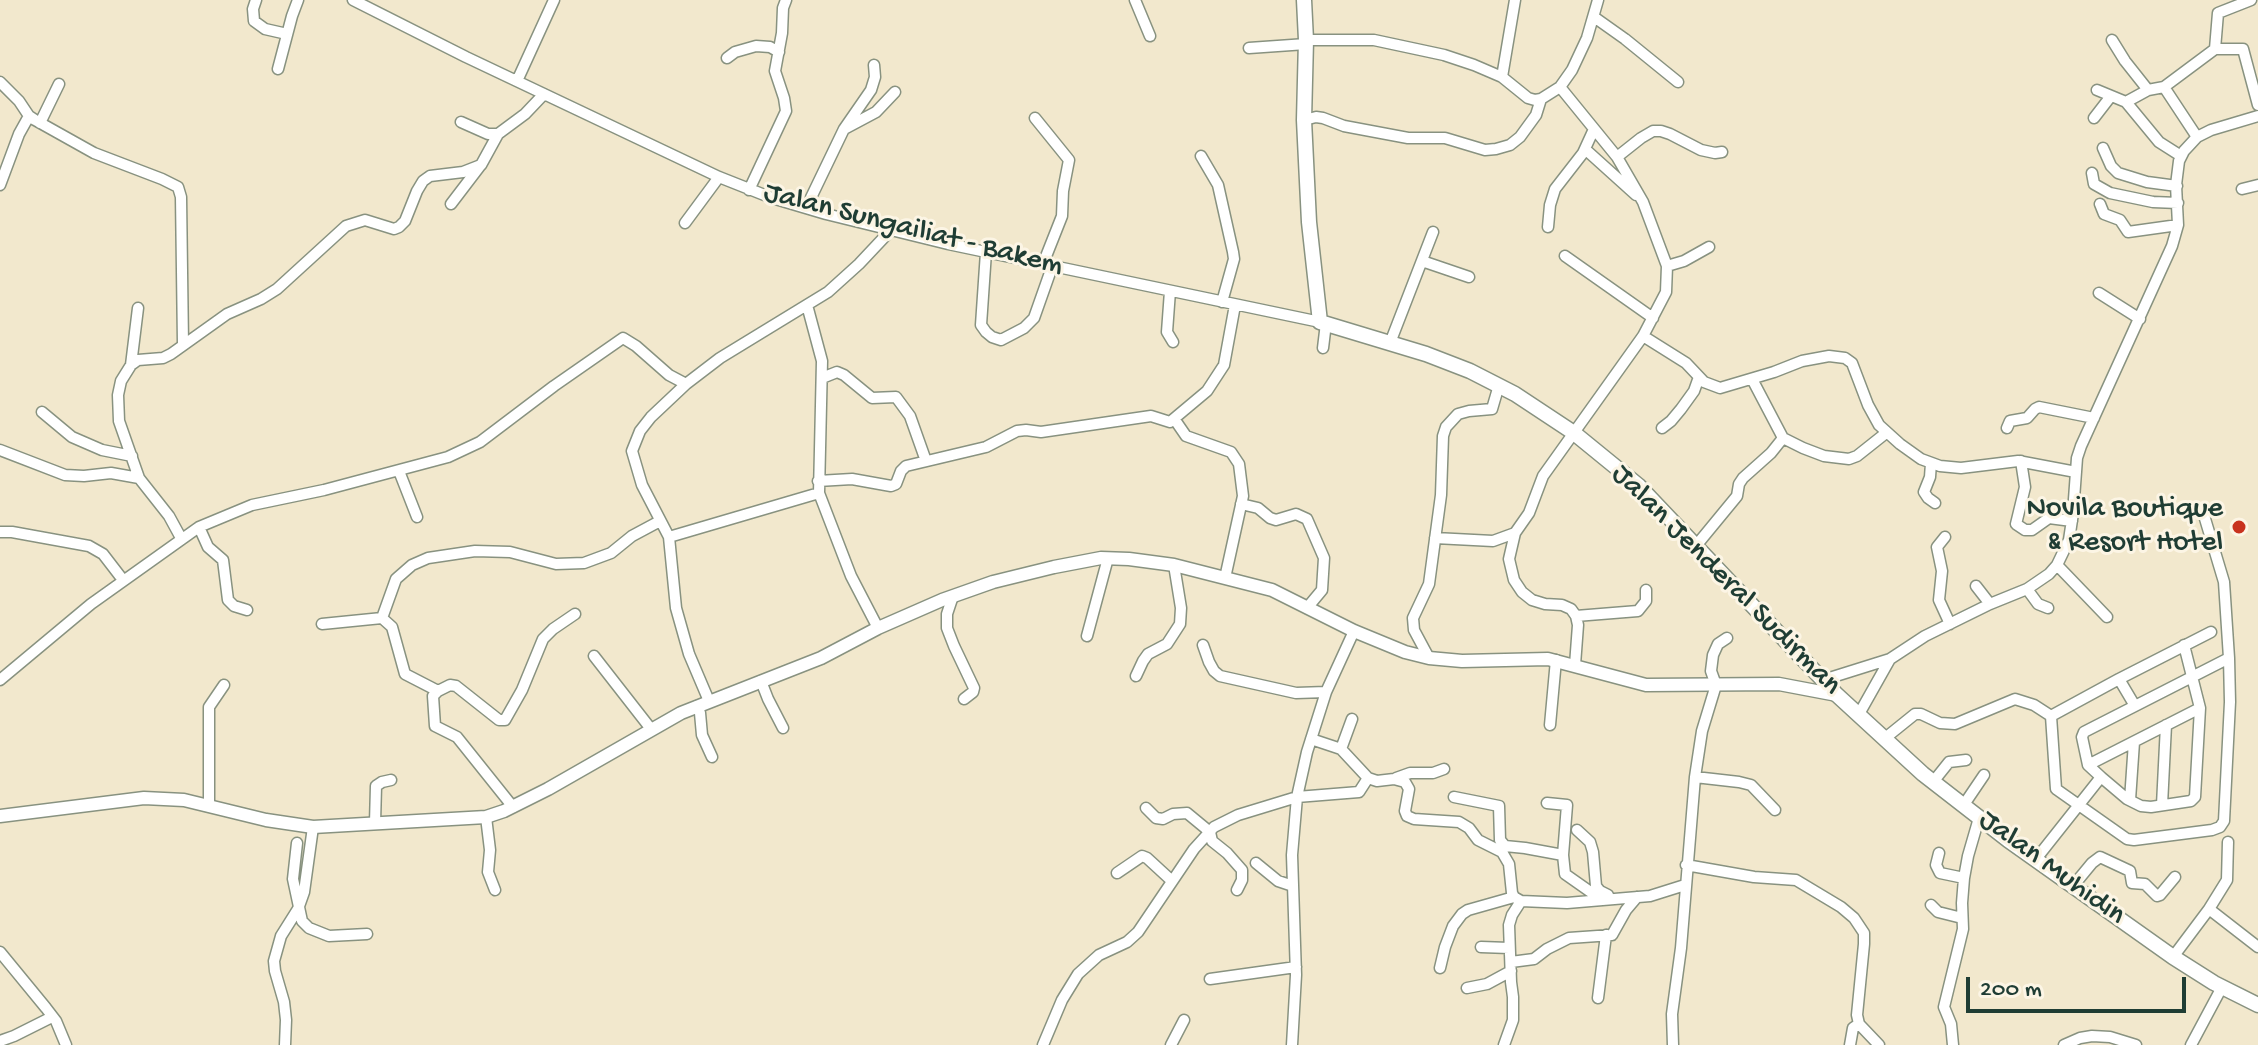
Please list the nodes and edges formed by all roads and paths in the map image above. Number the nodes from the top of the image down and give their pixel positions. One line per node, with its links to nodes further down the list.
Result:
1 (256, 0): 12 (street)
2 (298, 0): 12 (street)
3 (353, 0): 23 (street, Jalan Sungailiat - Bakem)
4 (554, 0): 23 (street)
5 (786, 0): 18 (street)
6 (1135, 0): 13 (street)
7 (1303, 0): 15 (highway)
8 (1515, 0): 22 (street)
9 (1598, 0): 11 (street)
10 (2251, 0): 17 (street)
11 (1594, 17): 25 (street); 27 (street)
12 (287, 34): 21 (street)
13 (1150, 36)
14 (2112, 40): 30 (street)
15 (1306, 42): 16 (street); 22 (street); 41 (highway)
16 (1249, 48)
17 (2215, 49): 28 (street); 36 (street)
18 (779, 52): 19 (street); 61 (street)
19 (727, 58)
20 (874, 65): 44 (street)
21 (278, 69)
22 (1502, 77): 34 (street)
23 (517, 81): 32 (street, Jalan Sungailiat - Bakem)
24 (0, 82): 37 (street)
25 (1678, 82)
26 (59, 84): 43 (street)
27 (1560, 87): 34 (street); 45 (street)
28 (2164, 87): 30 (street); 47 (street)
29 (2097, 90): 33 (street)
30 (2148, 90): 35 (street)
31 (895, 92): 44 (street)
32 (544, 94): 46 (street); 56 (street, Jalan Sungailiat - Bakem)
33 (2111, 96): 35 (street); 40 (street)
34 (1541, 99): 41 (street)
35 (2126, 102): 52 (street)
36 (2258, 105)
37 (29, 116): 43 (street); 57 (street)
38 (2258, 116): 47 (street)
39 (1035, 118): 76 (street)
40 (2094, 118)
41 (1304, 120): 87 (highway)
42 (461, 122): 46 (street)
43 (40, 123): 91 (street)
44 (844, 129): 66 (street)
45 (1594, 129): 49 (street); 53 (street)
46 (498, 134): 54 (street)
47 (2197, 137): 52 (street)
48 (2103, 148): 59 (street)
49 (1585, 149): 62 (street); 69 (street)
50 (1722, 152): 53 (street)
51 (1201, 156): 81 (street)
52 (2181, 156): 59 (street)
53 (1617, 157): 62 (street)
54 (481, 165): 64 (street); 91 (street)
55 (2092, 173): 63 (street)
56 (719, 177): 61 (street, Jalan Sungailiat - Bakem); 67 (street)
57 (0, 185)
58 (2258, 185): 60 (street)
59 (2177, 186): 63 (street)
60 (2242, 189)
61 (749, 190): 66 (street, Jalan Sungailiat - Bakem)
62 (1643, 202): 77 (street)
63 (2178, 203): 68 (street)
64 (451, 204)
65 (2100, 204): 68 (street)
66 (806, 208): 70 (street, Jalan Sungailiat - Bakem)
67 (685, 223)
68 (2178, 225): 86 (street)
69 (1548, 227)
70 (891, 230): 73 (street, Jalan Sungailiat - Bakem); 82 (street)
71 (1433, 232): 75 (street)
72 (1709, 247): 77 (street)
73 (986, 252): 76 (street, Jalan Sungailiat - Bakem); 76 (street)
74 (1565, 256): 85 (street)
75 (1422, 261): 78 (street); 90 (street)
76 (1047, 265): 79 (street, Jalan Sungailiat - Bakem)
77 (1667, 266): 85 (street)
78 (1469, 277)
79 (1170, 291): 81 (street, Jalan Sungailiat - Bakem); 89 (street)
80 (2099, 293): 86 (street)
81 (1222, 302): 83 (street, Jalan Sungailiat - Bakem)
82 (807, 305): 95 (street); 97 (street)
83 (1235, 305): 87 (street, Jalan Sungailiat - Bakem); 101 (street)
84 (138, 308): 93 (street)
85 (1653, 318): 88 (street)
86 (2140, 319): 100 (street)
87 (1323, 322): 90 (highway, Jalan Jenderal Sudirman); 92 (street)
88 (1643, 336): 94 (street); 104 (street)
89 (1173, 342)
90 (1390, 343): 98 (highway, Jalan Jenderal Sudirman)
91 (183, 344): 93 (street)
92 (1323, 348)
93 (131, 365): 108 (street)
94 (1699, 377): 96 (street); 102 (street)
95 (822, 378): 109 (street); 115 (street)
96 (1752, 379): 105 (street); 106 (street)
97 (686, 384): 112 (street); 121 (street)
98 (1499, 385): 104 (highway, Jalan Jenderal Sudirman); 129 (street)
99 (42, 412): 108 (street)
100 (2094, 418): 103 (street); 113 (street)
101 (1175, 420): 109 (street); 118 (street)
102 (1662, 428)
103 (2007, 428)
104 (1574, 433): 125 (street); 130 (highway, Jalan Jenderal Sudirman)
105 (1886, 433): 106 (street); 111 (street)
106 (1783, 438): 130 (street)
107 (0, 450): 114 (street)
108 (132, 456): 114 (street)
109 (926, 461): 115 (street)
110 (2021, 461): 111 (street); 113 (street); 122 (street)
111 (1931, 463): 117 (street)
112 (399, 471): 120 (street); 123 (street)
113 (2076, 472): 122 (street)
114 (139, 478): 128 (street)
115 (818, 481): 116 (street)
116 (819, 493): 126 (street); 152 (street)
117 (1935, 503)
118 (1241, 504): 134 (street); 138 (street)
119 (2203, 512): 161 (street)
120 (417, 517)
121 (660, 521): 126 (street); 149 (street)
122 (2072, 521): 133 (street)
123 (199, 527): 128 (street); 144 (street)
124 (0, 532): 135 (street)
125 (1515, 533): 129 (street); 147 (street)
126 (669, 537): 179 (street)
127 (1945, 537): 151 (street)
128 (181, 538): 135 (street)
129 (1435, 538): 160 (street)
130 (1695, 547): 165 (highway, Jalan Jenderal Sudirman)
131 (1108, 558): 132 (main road); 140 (main road); 155 (street)
132 (1174, 565): 134 (main road); 166 (street)
133 (2057, 565): 137 (street); 148 (street)
134 (1225, 578): 142 (main road)
135 (123, 580): 169 (street)
136 (1976, 586): 141 (street)
137 (2027, 589): 141 (street); 143 (street)
138 (1322, 590): 142 (street); 146 (street)
139 (1646, 590): 147 (street)
140 (953, 596): 152 (main road); 178 (street)
141 (1990, 604): 151 (street)
142 (1307, 608): 146 (main road)
143 (2048, 608)
144 (247, 610)
145 (575, 614): 175 (street)
146 (1325, 616): 153 (main road)
147 (1576, 616): 164 (street)
148 (2107, 617)
149 (382, 618): 150 (street); 175 (street)
150 (322, 624)
151 (1950, 624): 162 (street)
152 (878, 628): 171 (main road)
153 (1354, 631): 160 (main road); 176 (street)
154 (2211, 632): 158 (street)
155 (1087, 636)
156 (1727, 638): 173 (street)
157 (1203, 645): 176 (street)
158 (2184, 645): 167 (street); 168 (street)
159 (594, 656): 188 (street)
160 (1429, 658): 163 (main road)
161 (2229, 658): 167 (street); 211 (street)
162 (1890, 659): 170 (street); 182 (street)
163 (1556, 660): 164 (main road); 185 (street)
164 (1575, 665): 173 (main road)
165 (1810, 666): 170 (highway, Jalan Jenderal Sudirman); 174 (main road)
166 (1136, 676)
167 (2192, 677): 180 (street); 181 (street)
168 (2119, 679): 180 (street); 183 (street)
169 (0, 680)
170 (1823, 680): 177 (highway, Jalan Jenderal Sudirman)
171 (761, 681): 179 (main road); 187 (street)
172 (224, 685): 209 (street)
173 (1716, 685): 174 (main road); 198 (street)
174 (1791, 685): 177 (main road)
175 (438, 691): 212 (street)
176 (1326, 692): 189 (street)
177 (1837, 695): 182 (highway, Jalan Jenderal Sudirman)
178 (964, 699)
179 (703, 704): 188 (main road); 193 (street)
180 (2135, 706): 195 (street)
181 (2200, 708): 186 (street); 208 (street)
182 (1859, 714): 190 (highway, Jalan Muhidin)
183 (2051, 716): 190 (street); 211 (street)
184 (1352, 719): 192 (street)
185 (1550, 725)
186 (2166, 725): 191 (street); 208 (street)
187 (783, 728)
188 (651, 729): 212 (main road)
189 (1311, 739): 192 (street); 204 (street)
190 (1884, 739): 203 (highway, Jalan Muhidin)
191 (2134, 742): 195 (street); 206 (street)
192 (1341, 749): 200 (street)
193 (712, 757)
194 (1966, 760): 203 (street)
195 (2088, 765): 199 (street)
196 (1444, 769): 201 (street)
197 (1984, 775): 210 (street)
198 (1695, 777): 214 (street); 227 (street)
199 (2101, 777): 206 (street); 211 (street)
200 (1368, 778): 201 (street); 204 (street)
201 (1394, 779): 240 (street)
202 (391, 780): 218 (street)
203 (1933, 782): 210 (highway, Jalan Muhidin)
204 (1297, 797): 221 (street); 234 (street)
205 (1454, 797): 225 (street)
206 (2130, 800): 208 (street)
207 (1547, 803): 225 (street)
208 (2162, 805)
209 (209, 806): 215 (main road); 219 (main road)
210 (1963, 806): 217 (highway, Jalan Muhidin)
211 (2079, 806): 226 (street)
212 (513, 807): 216 (main road)
213 (1146, 808): 221 (street)
214 (1775, 810)
215 (0, 816)
216 (486, 817): 218 (main road); 236 (street)
217 (1979, 818): 226 (highway, Jalan Muhidin); 231 (street)
218 (375, 823): 219 (main road)
219 (313, 827): 243 (street)
220 (1577, 830): 239 (street)
221 (1210, 832): 232 (street); 237 (street)
222 (2228, 842): 244 (street)
223 (297, 843): 243 (street)
224 (1939, 853): 231 (street)
225 (1563, 855): 241 (street)
226 (2036, 859): 235 (highway, Jalan Muhidin)
227 (1687, 860): 233 (street); 263 (street)
228 (1256, 863): 234 (street)
229 (1117, 873): 232 (street)
230 (2175, 877): 235 (street)
231 (1964, 878): 245 (street)
232 (1172, 881): 268 (street)
233 (1685, 885): 238 (street); 272 (street)
234 (1293, 886): 254 (street)
235 (2073, 886): 252 (highway, Jalan Muhidin)
236 (495, 890)
237 (1237, 890)
238 (1637, 897): 239 (street); 247 (street)
239 (1616, 898): 241 (street)
240 (1518, 899): 241 (street); 250 (street); 255 (street)
241 (1602, 900)
242 (1931, 905): 245 (street)
243 (298, 909): 246 (street); 267 (street)
244 (2209, 909): 249 (street); 252 (street)
245 (1962, 918): 275 (street)
246 (367, 934)
247 (1606, 935): 253 (street); 259 (street)
248 (1481, 947): 250 (street)
249 (2258, 947)
250 (1509, 948): 253 (street)
251 (0, 952): 261 (street)
252 (2173, 957): 257 (highway, Jalan Muhidin)
253 (1511, 966): 258 (street); 271 (street)
254 (1296, 967): 256 (street); 270 (street)
255 (1440, 968)
256 (1210, 979)
257 (2222, 987): 260 (highway, Jalan Muhidin); 264 (street)
258 (1467, 988)
259 (1598, 998)
260 (2256, 999)
261 (52, 1017): 265 (street); 266 (street)
262 (1184, 1020): 269 (street)
263 (1859, 1024): 273 (street); 274 (street)
264 (2193, 1040)
265 (0, 1041)
266 (66, 1045)
267 (285, 1045)
268 (1043, 1045)
269 (1171, 1045)
270 (1292, 1045)
271 (1504, 1045)
272 (1673, 1045)
273 (1850, 1045)
274 (1879, 1045)
275 (1953, 1045)
276 (2064, 1045): 277 (street)
277 (2136, 1045)

